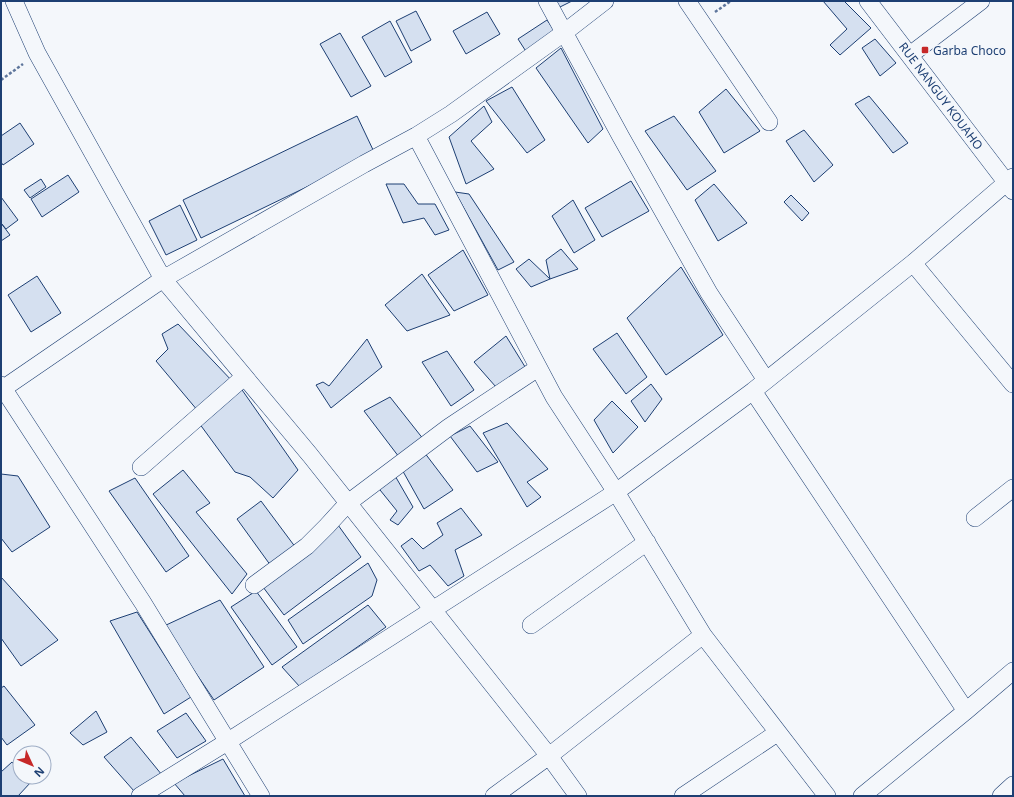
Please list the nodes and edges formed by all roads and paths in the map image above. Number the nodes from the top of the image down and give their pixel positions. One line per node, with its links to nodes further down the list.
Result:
1 (14, 1): 8 (street)
2 (547, 1): 7 (street)
3 (605, 1): 7 (street)
4 (687, 1): 11 (street)
5 (868, 1): 9 (street, RUE NANGUY KOUAHO)
6 (981, 1): 9 (street)
7 (565, 32): 12 (street); 19 (street)
8 (37, 53): 10 (path); 15 (street)
9 (910, 55): 13 (street, RUE NANGUY KOUAHO)
10 (1, 80)
11 (769, 122)
12 (416, 136): 15 (street); 16 (street)
13 (1011, 184): 14 (street)
14 (913, 263): 18 (street); 19 (street)
15 (163, 279): 17 (street); 20 (street)
16 (538, 368): 23 (street); 24 (street)
17 (244, 377): 21 (street); 24 (street)
18 (1013, 384)
19 (760, 385): 23 (street); 32 (street)
20 (2, 388): 34 (street)
21 (141, 467)
22 (1013, 488): 25 (street)
23 (616, 492): 26 (street); 28 (street)
24 (348, 503): 27 (street); 28 (street)
25 (975, 518)
26 (647, 542): 29 (street); 30 (street)
27 (254, 584)
28 (433, 610): 34 (street); 35 (street)
29 (531, 624)
30 (703, 636): 33 (street); 35 (street)
31 (1013, 671): 32 (street)
32 (966, 711): 43 (street)
33 (777, 733): 41 (street); 42 (street)
34 (227, 742): 37 (street); 38 (street)
35 (549, 756): 39 (street); 40 (street)
36 (1013, 785): 44 (street)
37 (140, 796)
38 (260, 796)
39 (494, 796)
40 (578, 796)
41 (683, 796)
42 (827, 796)
43 (862, 796)
44 (1001, 796)

